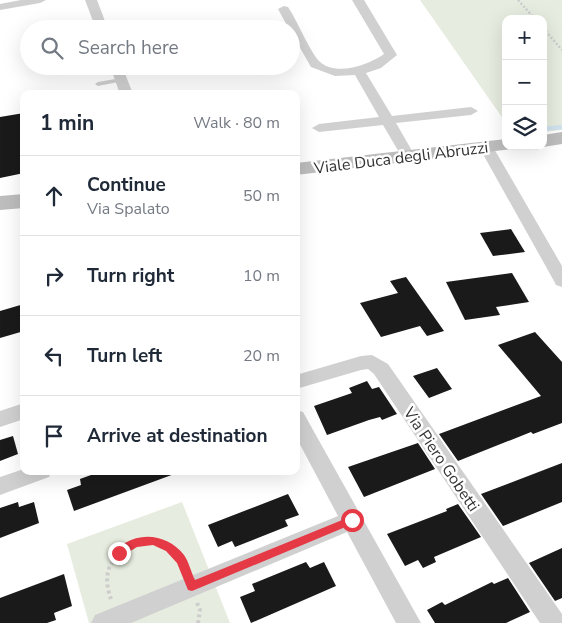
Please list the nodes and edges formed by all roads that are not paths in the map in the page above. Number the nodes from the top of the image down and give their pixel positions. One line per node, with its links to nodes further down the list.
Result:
1 (40, 0): 4 (street)
2 (91, 0): 6 (street)
3 (358, 0): 9 (street)
4 (0, 7)
5 (284, 9): 7 (street)
6 (99, 20)
7 (290, 20)
8 (300, 37): 9 (street)
9 (359, 71): 15 (street)
10 (119, 75): 11 (street)
11 (121, 80): 12 (lane); 13 (street)
12 (98, 84)
13 (125, 90)
14 (471, 111): 15 (street)
15 (387, 120): 16 (street); 20 (street)
16 (318, 128)
17 (562, 138): 18 (main road)
18 (547, 140)
19 (496, 146): 20 (main road, Viale Duca degli Abruzzi); 24 (street)
20 (408, 156): 21 (main road, Viale Duca degli Abruzzi)
21 (300, 169)
22 (20, 201): 23 (main road)
23 (0, 203)
24 (562, 281)
25 (300, 381): 34 (street, Via Piero Gobetti)
26 (20, 412): 27 (street)
27 (0, 419)
28 (300, 425): 31 (street)
29 (31, 475): 30 (street)
30 (0, 486)
31 (352, 520): 32 (street); 33 (street)
32 (110, 620)
33 (409, 623)
34 (554, 623)

